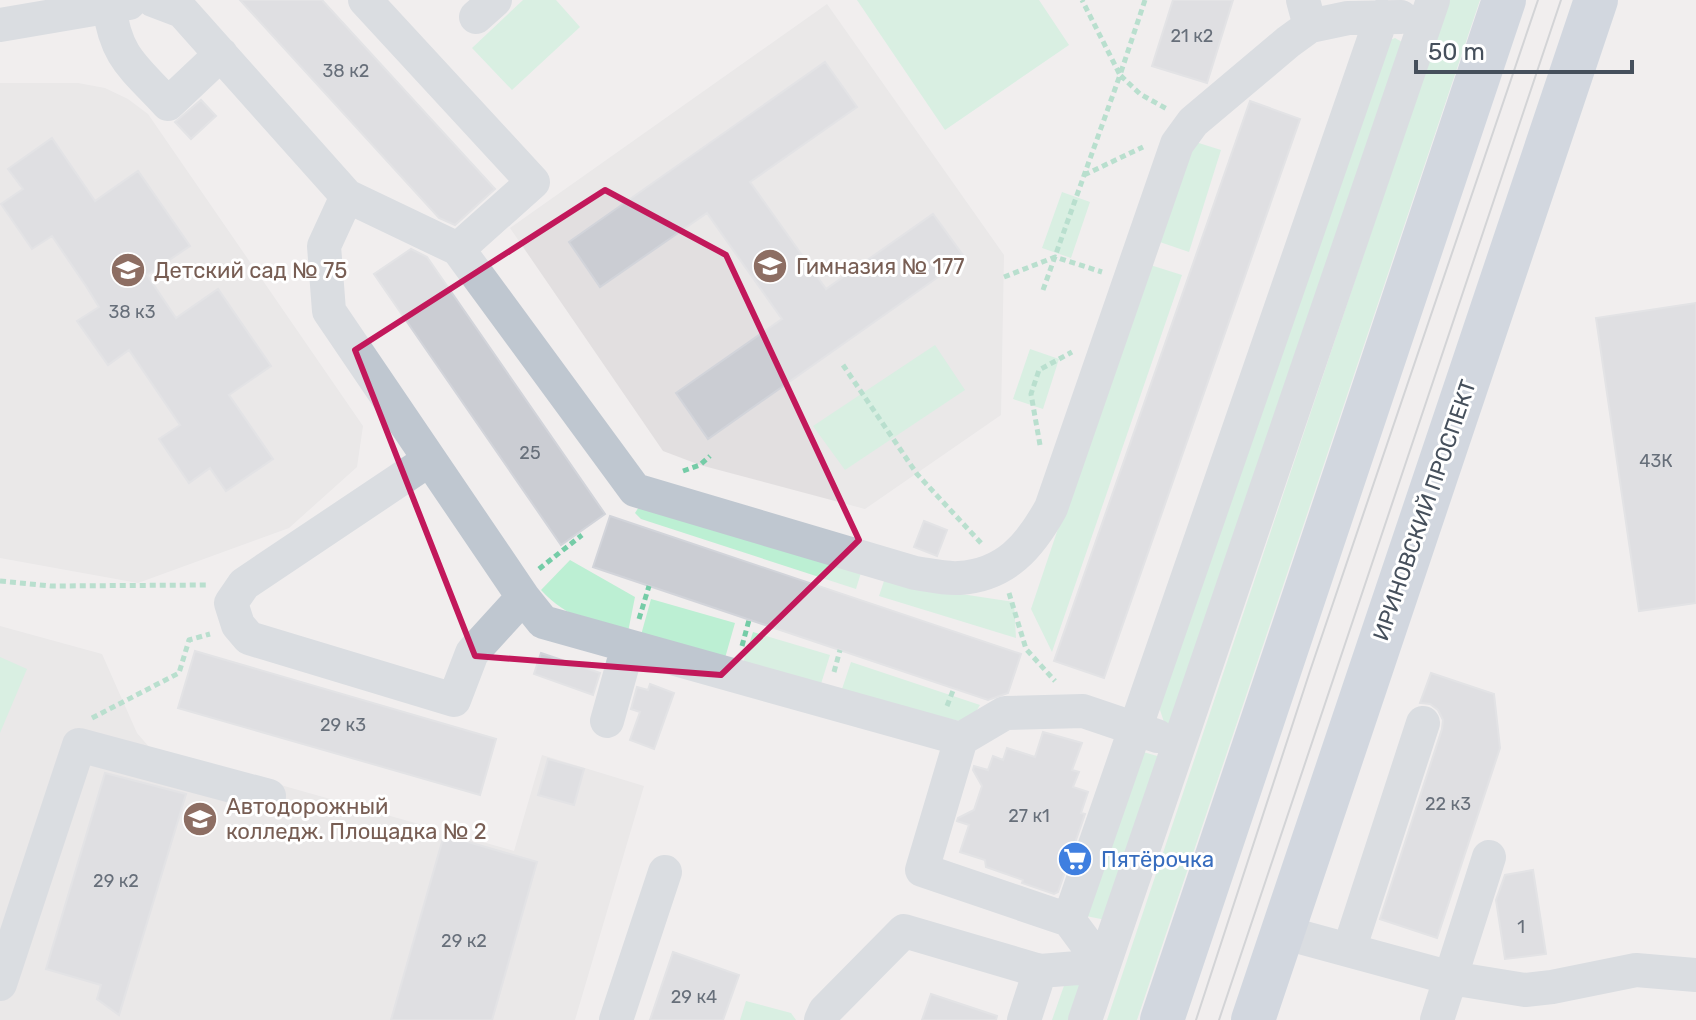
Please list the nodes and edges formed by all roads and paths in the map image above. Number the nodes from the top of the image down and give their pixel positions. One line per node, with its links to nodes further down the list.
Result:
1 (151, 0): 7 (street); 12 (street)
2 (365, 0): 18 (street)
3 (1082, 0): 13 (path)
4 (1145, 0): 13 (path)
5 (1504, 0): 57 (main road)
6 (1596, 0): 45 (main road, ИРИНОВСКИЙ ПРОСПЕКТ)
7 (109, 6): 11 (street); 12 (street)
8 (1430, 11): 10 (street); 40 (street)
9 (1307, 13): 10 (street); 14 (street)
10 (1382, 16): 38 (street)
11 (0, 25)
12 (221, 54): 17 (street)
13 (1120, 75): 14 (path); 16 (path)
14 (1193, 122): 21 (street)
15 (1149, 142): 16 (path)
16 (1084, 175): 19 (path)
17 (347, 196): 18 (street); 25 (street)
18 (458, 249): 28 (street)
19 (1055, 257): 20 (path); 21 (path); 22 (path)
20 (1004, 277)
21 (1129, 281): 28 (street)
22 (1043, 290)
23 (843, 365): 28 (path)
24 (710, 456): 26 (path)
25 (429, 460): 30 (street); 31 (street)
26 (700, 465)
27 (582, 535): 31 (path)
28 (1001, 567): 35 (path)
29 (0, 581): 30 (path)
30 (244, 584): 32 (street)
31 (519, 592): 32 (street); 33 (street)
32 (238, 625): 34 (path)
33 (628, 646): 36 (street); 39 (street)
34 (123, 701)
35 (1083, 711): 38 (street); 39 (street)
36 (607, 721)
37 (1423, 723): 46 (street)
38 (1135, 729): 40 (street); 44 (street)
39 (961, 739): 44 (street)
40 (1179, 743): 47 (street)
41 (269, 796): 51 (street)
42 (1489, 857): 50 (street)
43 (665, 872): 53 (street)
44 (1069, 920): 47 (street)
45 (1282, 932): 46 (street); 58 (main road, ИРИНОВСКИЙ ПРОСПЕКТ)
46 (1349, 950): 50 (street)
47 (1103, 966): 48 (street); 56 (street)
48 (1040, 971): 54 (street); 55 (street)
49 (1696, 975): 52 (street)
50 (1451, 978): 52 (street); 59 (street)
51 (0, 984)
52 (1528, 1005)
53 (616, 1020)
54 (821, 1020)
55 (1024, 1020)
56 (1085, 1020)
57 (1162, 1020)
58 (1253, 1020)
59 (1437, 1020)

